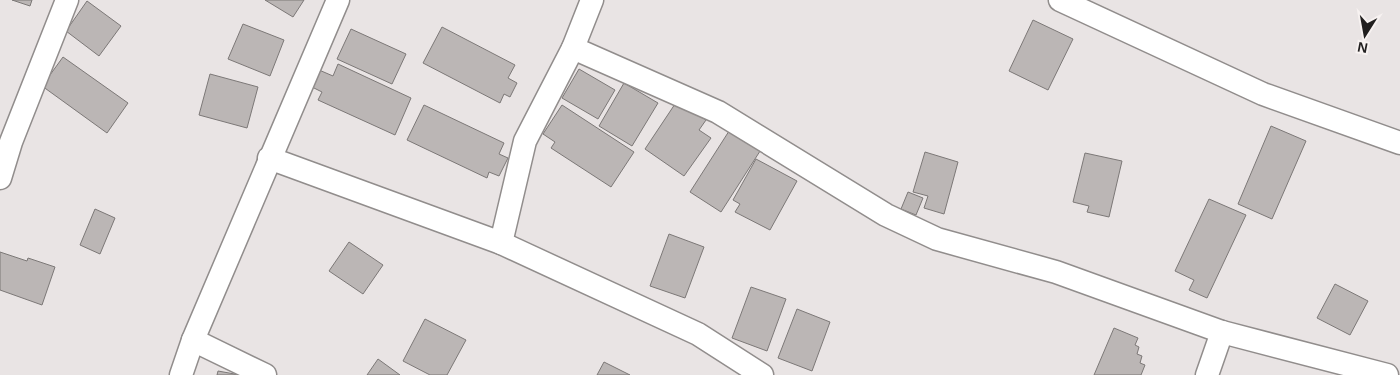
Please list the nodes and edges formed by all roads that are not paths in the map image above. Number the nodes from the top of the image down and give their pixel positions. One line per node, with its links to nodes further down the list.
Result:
1 (68, 0): 8 (street)
2 (338, 0): 7 (street)
3 (592, 0): 5 (street)
4 (1060, 0): 6 (street)
5 (573, 48): 9 (street); 10 (street)
6 (1400, 143)
7 (269, 158): 9 (street); 11 (street)
8 (0, 178)
9 (501, 243): 14 (street)
10 (1222, 332): 15 (street); 16 (street)
11 (193, 340): 12 (street); 13 (street)
12 (182, 375)
13 (266, 375)
14 (762, 375)
15 (1207, 375)
16 (1387, 375)

